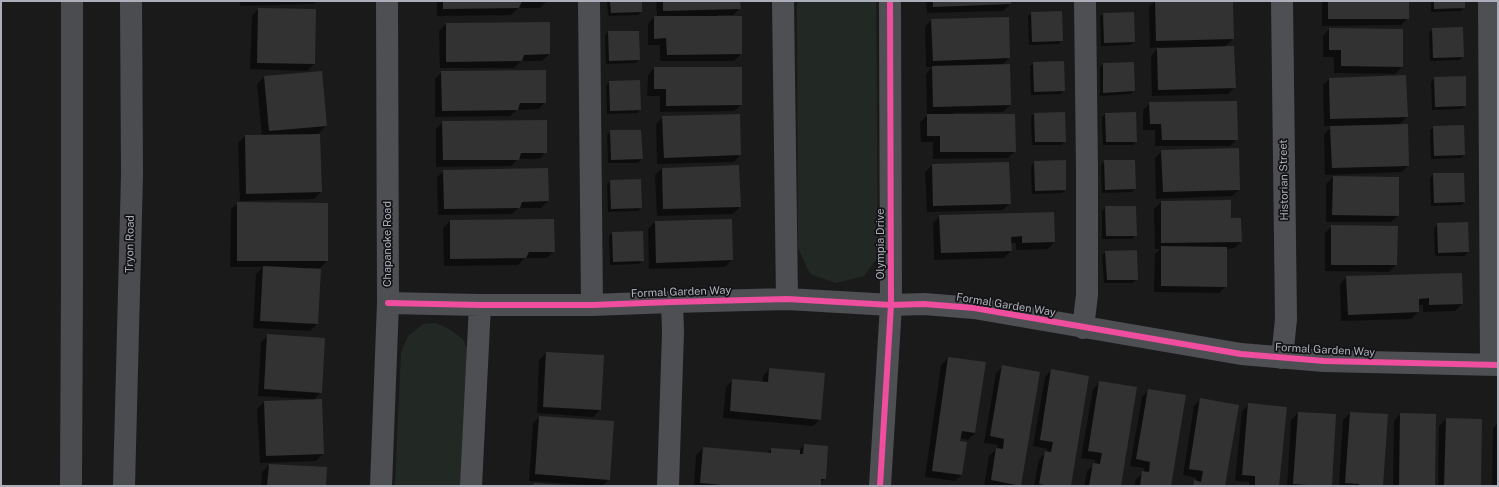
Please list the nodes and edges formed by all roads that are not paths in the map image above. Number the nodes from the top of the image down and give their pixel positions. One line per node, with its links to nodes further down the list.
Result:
1 (72, 1): 20 (main road)
2 (131, 1): 21 (main road, Tryon Road)
3 (387, 1): 13 (street, Chapanoke Road)
4 (589, 1): 15 (street)
5 (783, 1): 11 (street)
6 (890, 1): 16 (street, Olympia Drive)
7 (1085, 1): 17 (street)
8 (1282, 1): 18 (street, Historian Street)
9 (1488, 1): 10 (street)
10 (1494, 165): 19 (street)
11 (786, 299): 12 (street, Formal Garden Way); 16 (street, Formal Garden Way)
12 (672, 302): 15 (street, Formal Garden Way); 24 (street)
13 (388, 303): 14 (street, Formal Garden Way); 22 (street, Chapanoke Road)
14 (480, 305): 15 (street, Formal Garden Way); 23 (street)
15 (592, 305)
16 (891, 305): 17 (street, Formal Garden Way); 25 (street, Olympia Drive)
17 (1083, 328): 18 (street, Formal Garden Way)
18 (1282, 358): 19 (street, Formal Garden Way)
19 (1494, 365)
20 (71, 486)
21 (124, 486)
22 (382, 486)
23 (471, 486)
24 (668, 486)
25 (880, 486)

